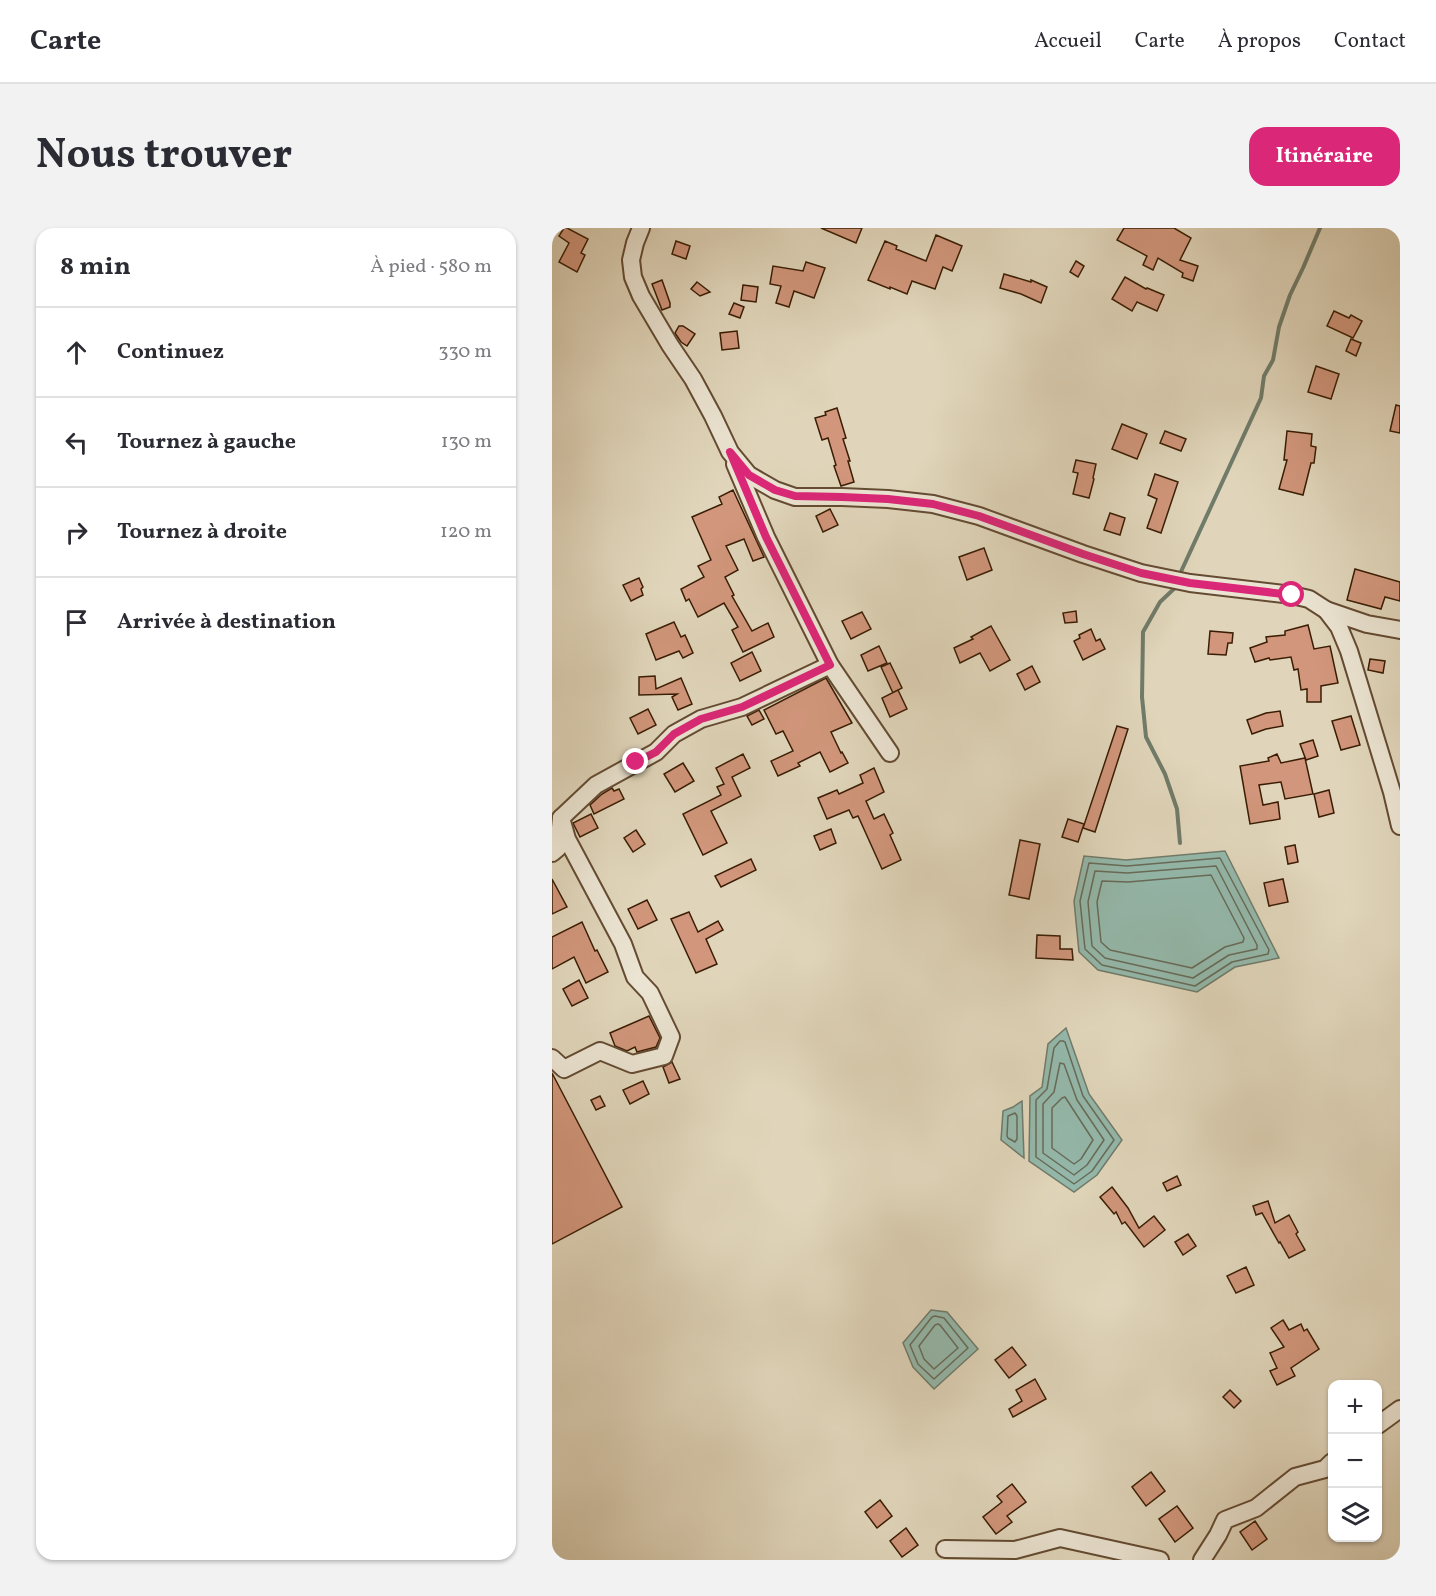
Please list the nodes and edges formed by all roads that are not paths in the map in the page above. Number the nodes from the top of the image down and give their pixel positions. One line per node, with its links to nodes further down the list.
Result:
1 (641, 228): 2 (street)
2 (730, 452): 3 (street); 5 (street)
3 (1326, 610): 4 (street); 8 (street)
4 (1400, 630)
5 (830, 665): 6 (street); 7 (street)
6 (890, 753)
7 (561, 818): 9 (street); 10 (street)
8 (1400, 826)
9 (552, 853)
10 (552, 1058)
11 (1400, 1409): 12 (street)
12 (1382, 1422)
13 (1328, 1466): 16 (street)
14 (945, 1550): 15 (street)
15 (1160, 1560)
16 (1202, 1560)

